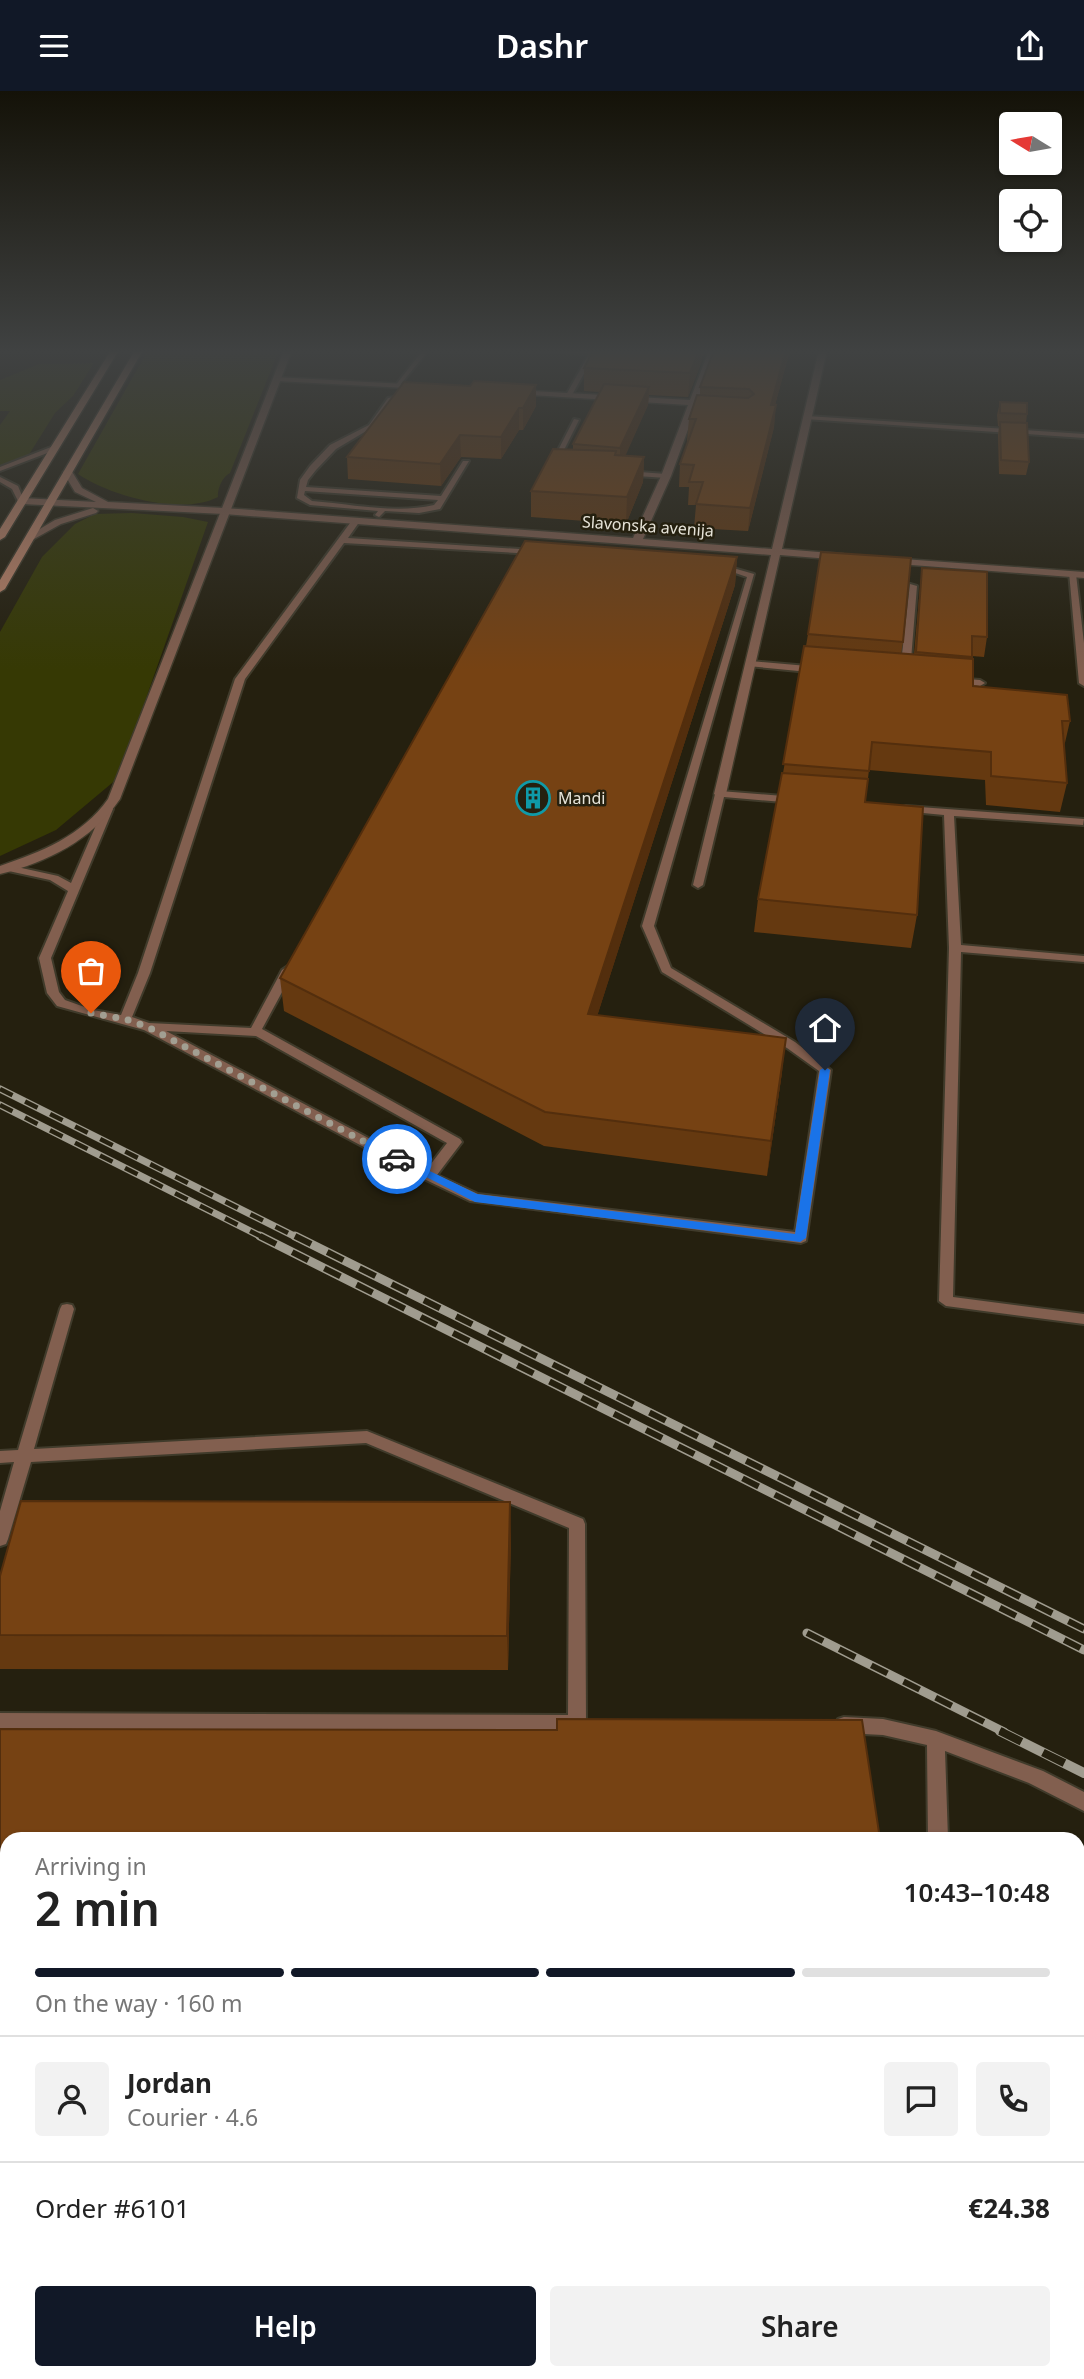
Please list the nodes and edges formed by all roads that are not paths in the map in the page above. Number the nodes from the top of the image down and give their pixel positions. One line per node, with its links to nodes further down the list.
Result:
1 (39, 457): 11 (lane)
2 (50, 457): 18 (main road)
3 (77, 457): 12 (main road)
4 (246, 457): 22 (street)
5 (324, 457): 16 (lane)
6 (556, 457): 10 (lane)
7 (673, 457): 14 (street)
8 (798, 457): 31 (street)
9 (466, 463): 17 (lane)
10 (564, 468)
11 (0, 469)
12 (68, 472): 19 (main road); 20 (street, Slavonska avenija)
13 (615, 472): 14 (lane)
14 (666, 476): 28 (street)
15 (0, 479): 18 (lane)
16 (302, 489): 17 (lane); 21 (lane)
17 (443, 498): 21 (lane)
18 (22, 501): 19 (street, Slavonska avenija); 25 (main road)
19 (48, 503): 20 (street, Slavonska avenija); 26 (main road)
20 (113, 506): 22 (street, Slavonska avenija); 26 (street, Slavonska avenija)
21 (383, 509): 24 (lane)
22 (224, 511): 23 (street, Slavonska avenija); 53 (street)
23 (356, 521): 24 (street, Slavonska avenija); 27 (lane)
24 (374, 522): 28 (street, Slavonska avenija)
25 (0, 537)
26 (31, 537): 39 (main road)
27 (342, 540): 29 (lane); 62 (lane)
28 (636, 543): 31 (street, Slavonska avenija)
29 (519, 552): 30 (lane); 34 (lane)
30 (554, 553)
31 (776, 553): 32 (street, Slavonska avenija); 42 (street)
32 (857, 558)
33 (871, 559): 36 (street)
34 (513, 565)
35 (701, 565): 65 (lane)
36 (1072, 574): 37 (street); 40 (lane)
37 (1084, 575)
38 (913, 586): 45 (lane)
39 (0, 589)
40 (1081, 609): 41 (lane)
41 (1082, 643): 49 (lane)
42 (751, 664): 43 (lane); 50 (street)
43 (828, 671)
44 (892, 676): 45 (lane)
45 (905, 677): 46 (lane)
46 (917, 678)
47 (942, 680): 48 (lane)
48 (980, 683)
49 (1084, 683)
50 (720, 794): 51 (lane); 57 (lane)
51 (801, 800)
52 (895, 808): 54 (lane)
53 (108, 809): 56 (street); 58 (lane)
54 (949, 812): 55 (lane); 59 (lane)
55 (1083, 822)
56 (4, 869): 58 (lane)
57 (698, 885)
58 (75, 890): 62 (lane)
59 (956, 948): 60 (lane); 67 (lane)
60 (1084, 959)
61 (292, 963): 64 (lane)
62 (125, 1019): 63 (lane)
63 (148, 1027): 64 (lane); 65 (lane)
64 (255, 1031): 65 (lane)
65 (429, 1176)
66 (68, 1309): 69 (lane)
67 (1084, 1319)
68 (0, 1457): 69 (lane)
69 (23, 1458): 70 (lane); 71 (lane)
70 (0, 1539)
71 (0, 1721)
72 (820, 1724): 73 (lane)
73 (936, 1739): 74 (lane); 75 (lane)
74 (1084, 1802)
75 (938, 1832)

